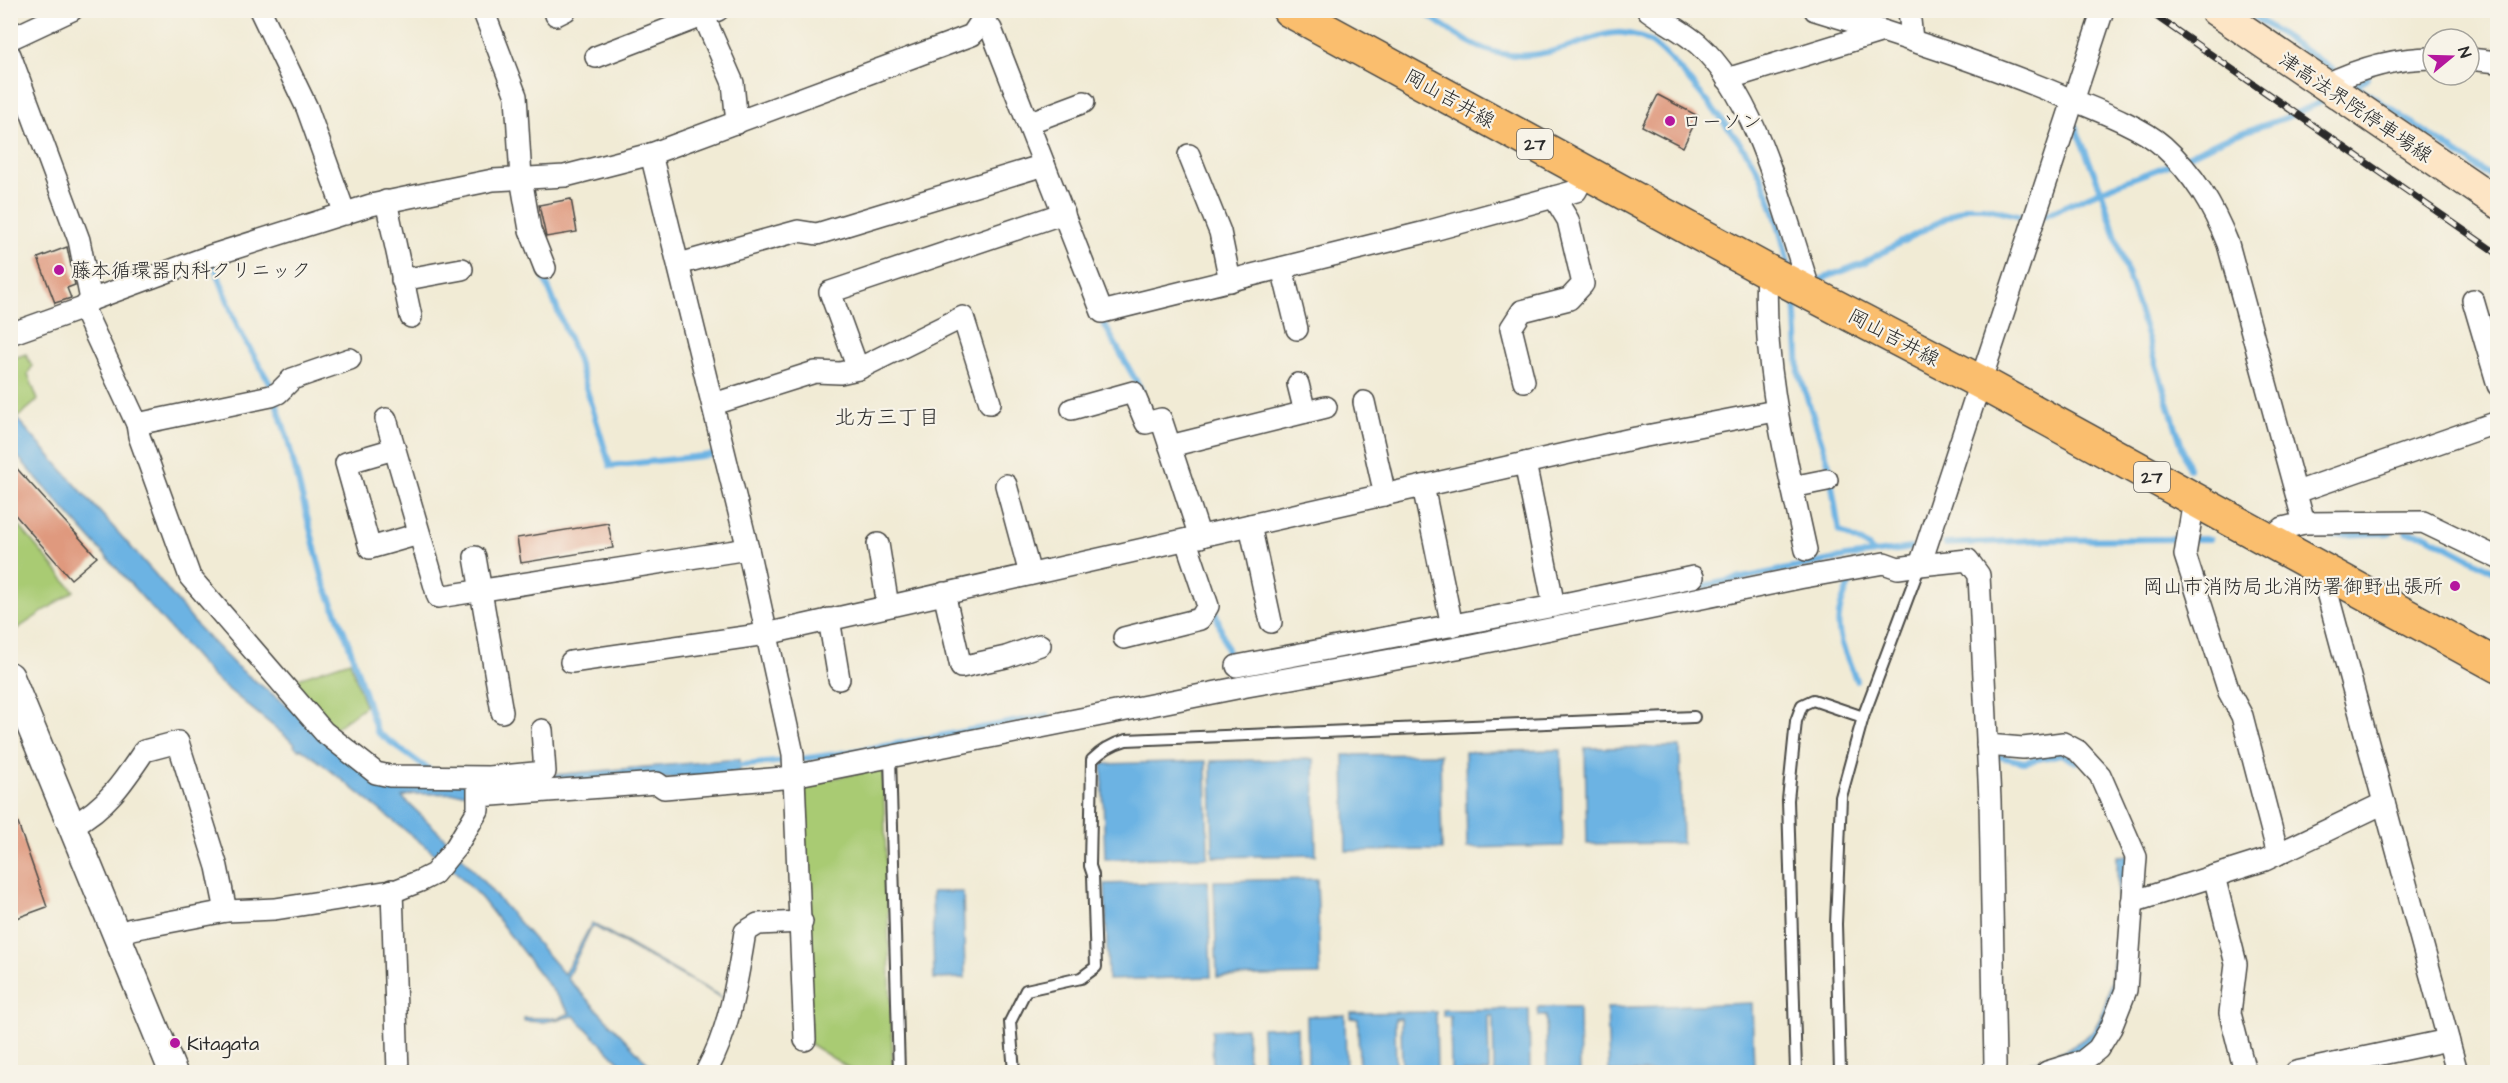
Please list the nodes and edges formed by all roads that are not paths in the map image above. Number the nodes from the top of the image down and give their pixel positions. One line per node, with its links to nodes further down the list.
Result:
1 (72, 10): 13 (street)
2 (260, 10): 34 (street)
3 (483, 10): 30 (street)
4 (1289, 10): 29 (main road, 岡山吉井線 / 27)
5 (1648, 10): 20 (street)
6 (1815, 10): 12 (street)
7 (1909, 10): 14 (street)
8 (2103, 10): 22 (street)
9 (708, 13): 16 (street); 24 (street)
10 (2225, 13): 21 (main road, 津高法界院停車場線)
11 (984, 15): 24 (street); 25 (street)
12 (1883, 31): 14 (street); 20 (street)
13 (10, 39)
14 (1912, 40): 22 (street)
15 (10, 55): 44 (street)
16 (596, 57)
17 (2421, 58): 21 (street)
18 (2481, 60): 19 (street)
19 (2498, 62)
20 (1727, 79): 42 (street)
21 (2337, 85): 33 (main road, 津高法界院停車場線)
22 (2073, 100): 51 (street); 69 (street)
23 (1084, 102): 25 (street)
24 (737, 123): 26 (street)
25 (1028, 123): 28 (street)
26 (651, 154): 30 (street); 36 (street)
27 (1189, 155): 41 (street)
28 (1040, 166): 35 (street); 36 (street)
29 (1586, 172): 31 (street); 42 (main road, 岡山吉井線 / 27)
30 (521, 178): 32 (street); 37 (street)
31 (1554, 197): 38 (street); 50 (street)
32 (386, 201): 34 (street); 40 (street)
33 (2498, 203)
34 (345, 214): 44 (street)
35 (1059, 214): 41 (street); 49 (street)
36 (679, 264): 56 (street)
37 (545, 268)
38 (1282, 268): 41 (street); 46 (street)
39 (462, 269): 40 (street)
40 (402, 280): 45 (street)
41 (1230, 281)
42 (1796, 284): 51 (main road, 岡山吉井線 / 27); 58 (street)
43 (2473, 300): 53 (street)
44 (87, 304): 47 (street); 61 (street)
45 (411, 317)
46 (1297, 329)
47 (10, 334)
48 (350, 359): 61 (street)
49 (858, 369): 55 (street); 56 (street)
50 (1524, 381)
51 (1982, 383): 71 (main road, 岡山吉井線 / 27); 82 (street)
52 (1298, 384): 62 (street)
53 (2498, 385)
54 (1364, 402): 70 (street)
55 (990, 403)
56 (714, 404): 78 (street)
57 (1072, 409): 62 (street)
58 (1775, 411): 64 (street); 68 (street)
59 (386, 419): 63 (street)
60 (2498, 422): 69 (street)
61 (138, 424): 109 (street)
62 (1170, 446): 75 (street)
63 (394, 449): 74 (street); 74 (street)
64 (1525, 463): 67 (street); 89 (street)
65 (1827, 480): 68 (street)
66 (1006, 485): 84 (street)
67 (1423, 486): 70 (street); 92 (street)
68 (1792, 487): 79 (street)
69 (2297, 492): 72 (street)
70 (1385, 495): 73 (street)
71 (2194, 500): 76 (main road, 岡山吉井線 / 27); 112 (street)
72 (2304, 523): 76 (street); 81 (street)
73 (1250, 525): 75 (street); 91 (street)
74 (420, 534): 86 (street)
75 (1193, 539): 84 (street); 94 (street)
76 (2269, 541): 83 (main road, 岡山吉井線 / 27)
77 (878, 544): 88 (street)
78 (743, 550): 86 (street); 93 (street)
79 (1806, 550)
80 (475, 557): 86 (street)
81 (2498, 558)
82 (1920, 565): 99 (street); 104 (lane); 106 (street)
83 (2321, 570): 98 (main road, 岡山吉井線 / 27); 110 (street)
84 (1030, 574): 87 (street)
85 (1693, 577): 89 (street)
86 (482, 590): 102 (street)
87 (944, 593): 88 (street); 95 (street)
88 (888, 606): 90 (street)
89 (1554, 606): 92 (street)
90 (829, 619): 93 (street); 101 (street)
91 (1271, 622)
92 (1452, 626): 99 (street)
93 (761, 634): 96 (street); 108 (street)
94 (1124, 638)
95 (1040, 645)
96 (571, 662)
97 (1237, 666): 99 (street)
98 (2498, 666)
99 (1288, 668): 107 (street)
100 (10, 676): 111 (street)
101 (839, 679)
102 (502, 712)
103 (1695, 717): 126 (lane)
104 (1863, 717): 127 (lane); 128 (lane)
105 (542, 730): 109 (street)
106 (1987, 745): 115 (street); 122 (street)
107 (890, 757): 108 (street); 125 (lane)
108 (795, 766): 109 (street); 117 (street)
109 (478, 786): 114 (street)
110 (2384, 803): 112 (street); 120 (street)
111 (73, 825): 116 (street); 118 (street)
112 (2278, 854): 113 (street)
113 (2214, 876): 115 (street); 130 (street)
114 (392, 890): 116 (street); 123 (street)
115 (2132, 902): 129 (street)
116 (226, 911): 118 (street)
117 (802, 922): 119 (street); 124 (street)
118 (117, 934): 121 (street)
119 (805, 1040)
120 (2448, 1040): 131 (street); 132 (street)
121 (175, 1068)
122 (1994, 1071)
123 (398, 1072)
124 (706, 1072)
125 (899, 1072)
126 (1014, 1072)
127 (1796, 1072)
128 (1840, 1072)
129 (2047, 1072)
130 (2245, 1072)
131 (2296, 1072)
132 (2457, 1072)

